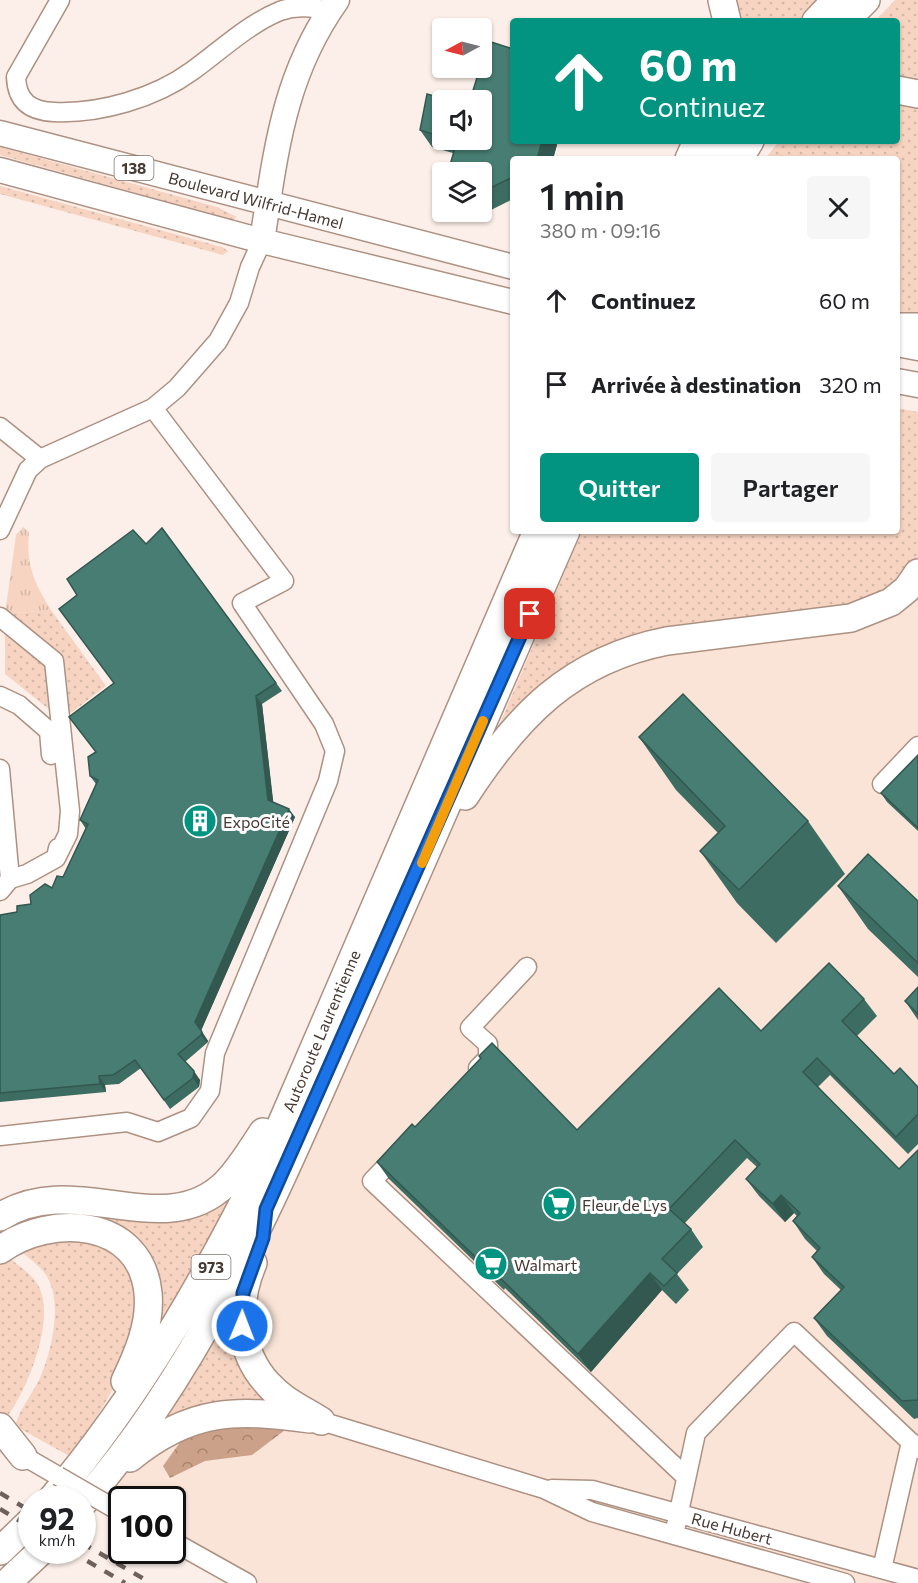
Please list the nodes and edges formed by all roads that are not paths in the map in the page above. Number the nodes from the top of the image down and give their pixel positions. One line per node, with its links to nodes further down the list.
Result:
1 (60, 0): 5 (street)
2 (722, 0): 6 (highway)
3 (836, 0): 7 (highway)
4 (866, 0): 8 (highway)
5 (333, 6): 15 (main road)
6 (726, 18)
7 (819, 18)
8 (848, 18)
9 (900, 91): 10 (highway)
10 (918, 94)
11 (0, 133): 15 (main road, Boulevard Wilfrid-Hamel / 138)
12 (742, 147): 13 (highway)
13 (719, 156)
14 (0, 170): 16 (main road, 138)
15 (268, 203): 16 (main road); 17 (main road, Boulevard Wilfrid-Hamel / 138)
16 (262, 241): 18 (main road, 138); 25 (street)
17 (510, 266)
18 (510, 301)
19 (900, 327): 20 (highway)
20 (918, 327)
21 (900, 345): 22 (main road)
22 (918, 348)
23 (900, 382): 24 (main road)
24 (918, 385)
25 (153, 408): 27 (street); 45 (street)
26 (0, 427): 27 (street)
27 (40, 459): 28 (street)
28 (0, 530)
29 (536, 534): 43 (highway, Autoroute Laurentienne / 973)
30 (565, 534): 40 (highway, Autoroute Laurentienne / 973)
31 (918, 573): 33 (highway)
32 (918, 597): 33 (street)
33 (891, 602): 40 (highway)
34 (0, 617): 39 (street)
35 (0, 696): 39 (street)
36 (918, 747): 38 (street)
37 (0, 769): 41 (street)
38 (882, 784)
39 (56, 858): 41 (street)
40 (422, 862): 47 (highway, Autoroute Laurentienne / 973)
41 (5, 885)
42 (527, 967): 44 (street)
43 (303, 1074): 48 (highway); 54 (highway, Autoroute Laurentienne / 973)
44 (468, 1079)
45 (0, 1136)
46 (412, 1138): 57 (street)
47 (266, 1209): 50 (highway); 58 (highway, Autoroute Laurentienne / 973)
48 (0, 1217)
49 (0, 1250): 54 (highway)
50 (321, 1420): 58 (highway); 62 (street, Rue Hubert)
51 (0, 1427): 55 (highway)
52 (0, 1443): 55 (street)
53 (914, 1445): 57 (street); 59 (street)
54 (95, 1446): 60 (highway, Autoroute Laurentienne / 973)
55 (23, 1456): 63 (street, bridge)
56 (918, 1468): 59 (street)
57 (686, 1477): 64 (street)
58 (104, 1480): 61 (highway, Autoroute Laurentienne / 973)
59 (903, 1485): 70 (street)
60 (62, 1486)
61 (96, 1489)
62 (544, 1489): 64 (street, Rue Hubert); 66 (street, Rue Hubert)
63 (108, 1505)
64 (679, 1514): 66 (street); 70 (street, Rue Hubert)
65 (18, 1534): 68 (highway)
66 (674, 1535): 74 (street, Rue Hubert)
67 (186, 1549): 73 (street)
68 (0, 1551)
69 (27, 1564): 72 (highway)
70 (882, 1569): 71 (street, Rue Hubert)
71 (918, 1579)
72 (7, 1583)
73 (248, 1583)
74 (843, 1583)

